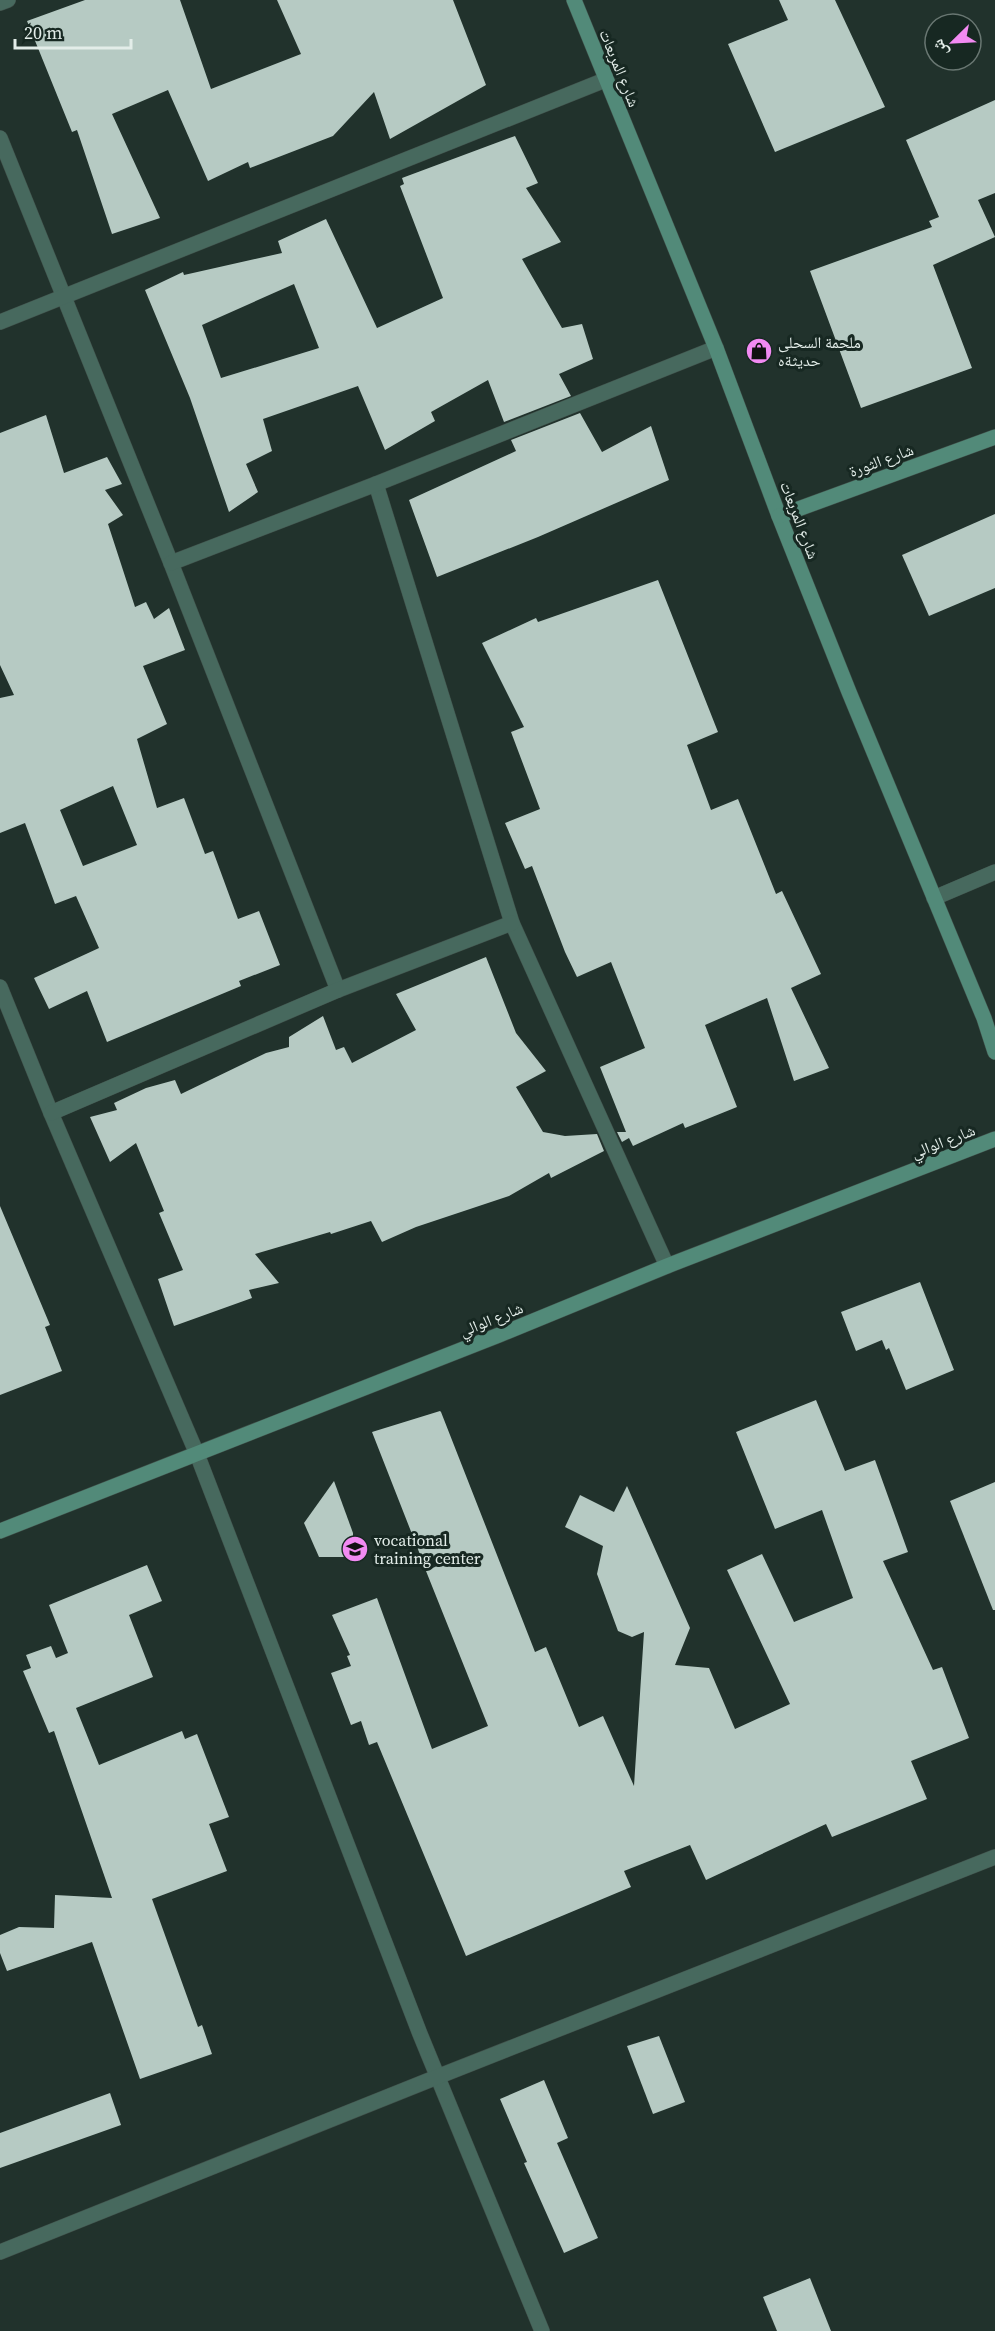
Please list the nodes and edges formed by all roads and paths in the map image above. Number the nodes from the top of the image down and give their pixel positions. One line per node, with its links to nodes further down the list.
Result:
1 (8, 0): 3 (street)
2 (574, 0): 4 (street, شارع المربعات)
3 (0, 3)
4 (605, 80): 6 (street); 8 (street, شارع المربعات)
5 (0, 138): 6 (street)
6 (64, 297): 7 (street); 12 (street)
7 (0, 322)
8 (716, 348): 10 (street); 11 (street, شارع المربعات)
9 (995, 437): 11 (street, شارع الثورة)
10 (376, 484): 12 (street); 15 (street)
11 (779, 516): 14 (street, شارع المربعات)
12 (171, 563): 17 (street)
13 (995, 872): 14 (street)
14 (934, 898): 18 (street, شارع المربعات)
15 (512, 923): 17 (street); 21 (street)
16 (0, 987): 19 (street)
17 (338, 990): 19 (street)
18 (995, 1052)
19 (51, 1113): 22 (street)
20 (995, 1139): 21 (street, شارع الوالي)
21 (667, 1266): 22 (street, شارع الوالي)
22 (197, 1454): 23 (street, شارع الوالي); 25 (street)
23 (0, 1531)
24 (995, 1857): 25 (street)
25 (437, 2077): 26 (street); 27 (street)
26 (0, 2252)
27 (542, 2331)

